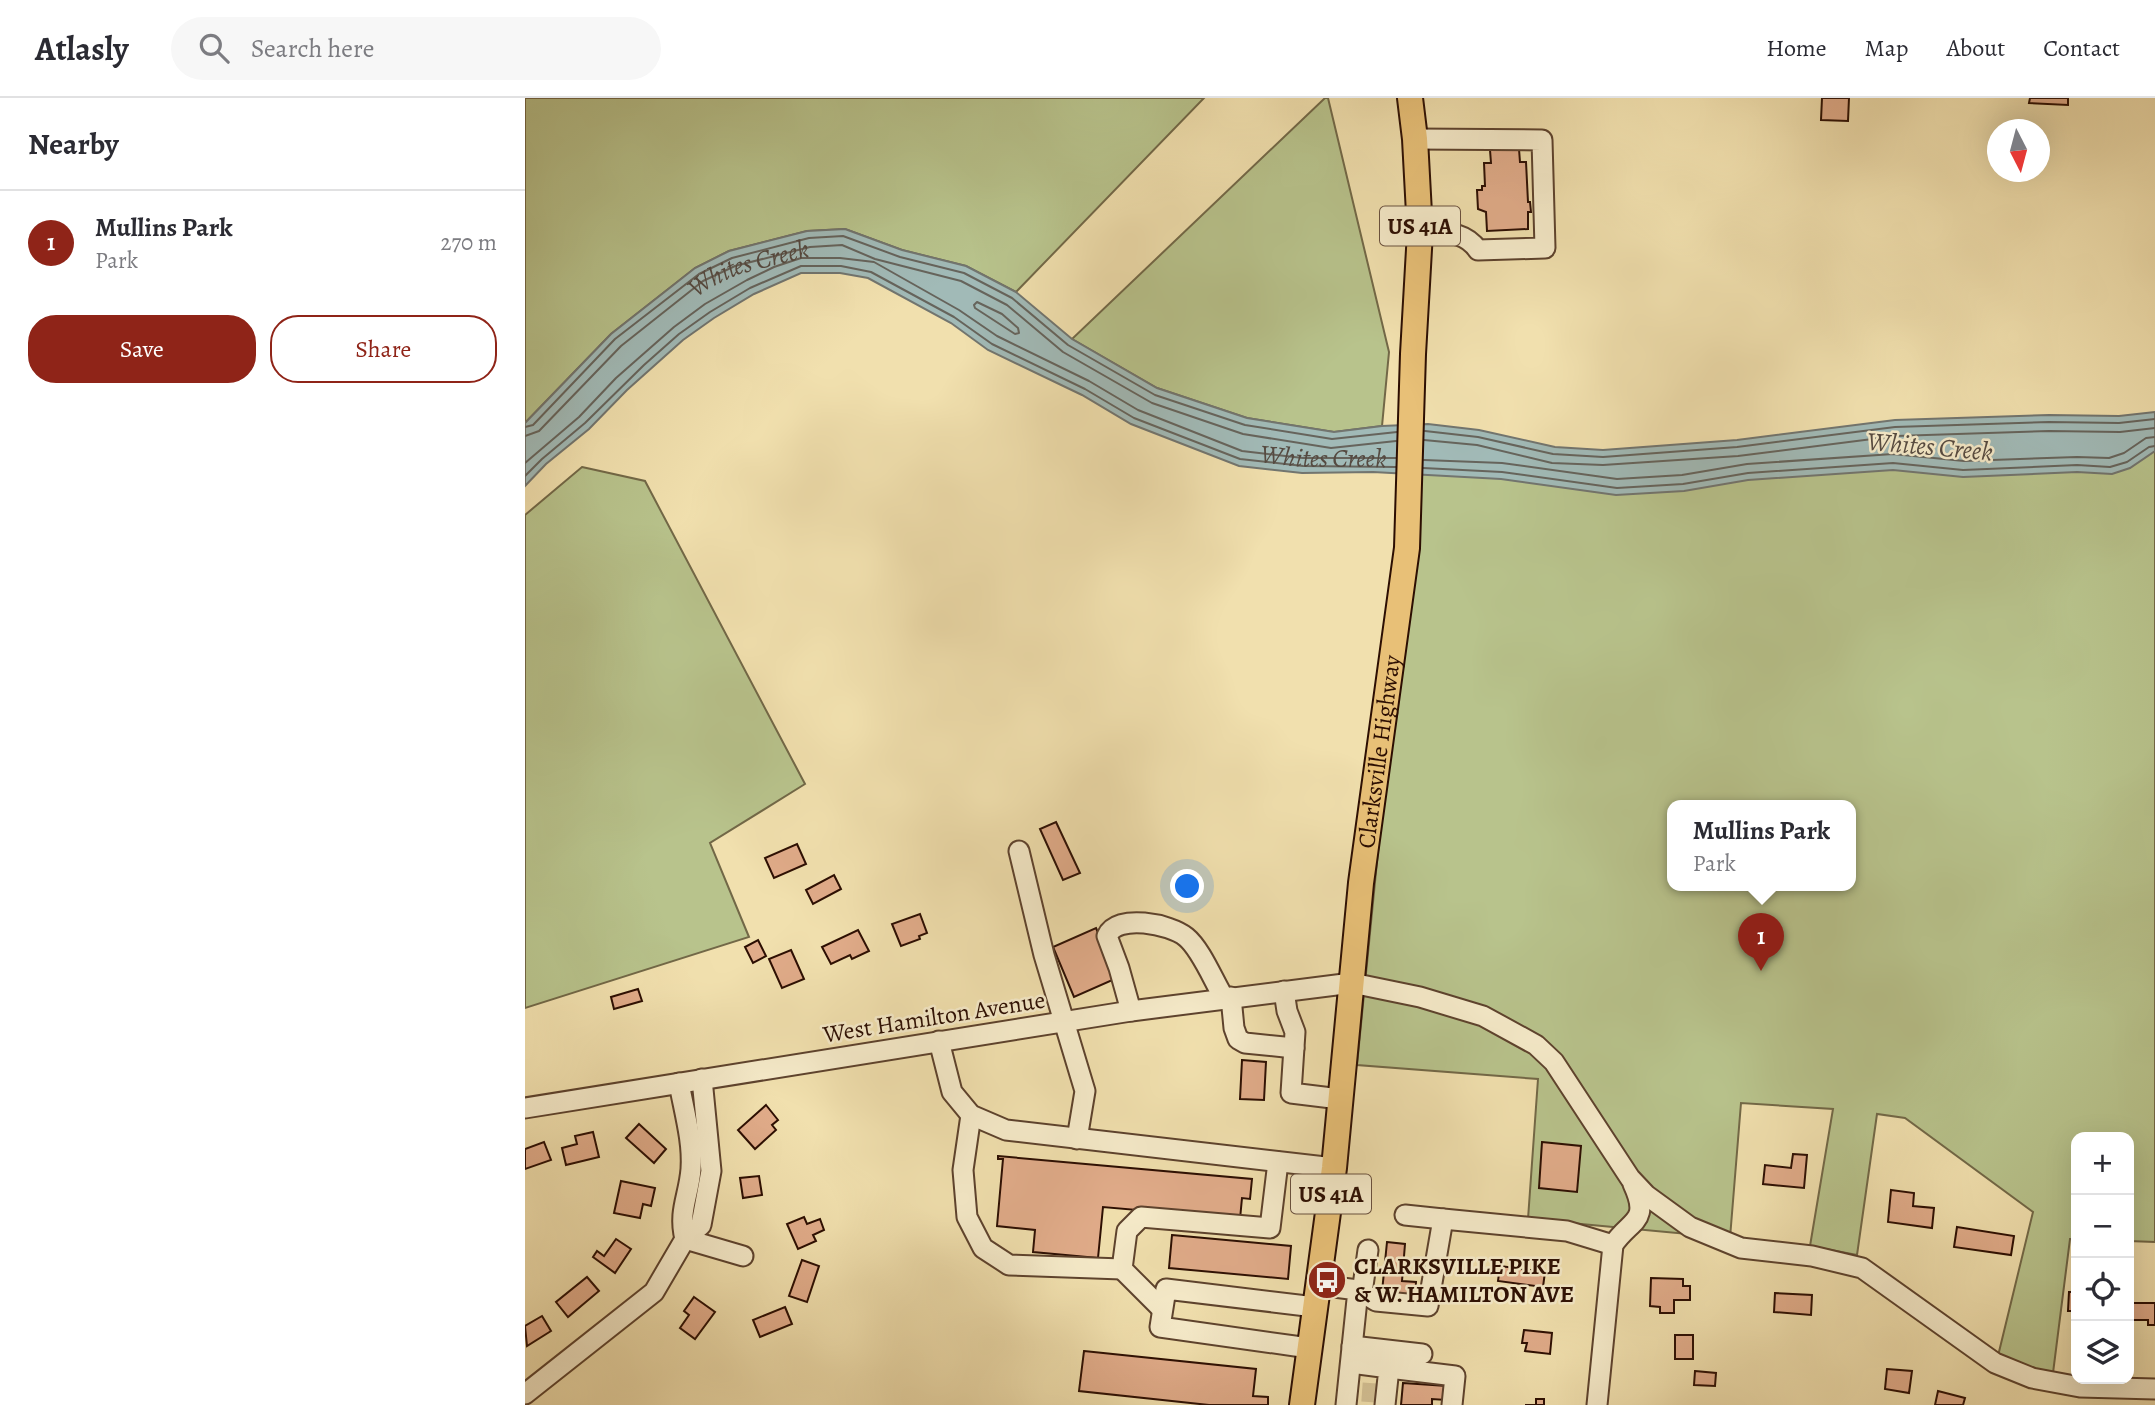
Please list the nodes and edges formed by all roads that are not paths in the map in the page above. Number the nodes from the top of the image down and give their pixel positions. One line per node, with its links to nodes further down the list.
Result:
1 (1410, 98): 2 (main road, Clarksville Highway / US 41A)
2 (1415, 139): 3 (main road, Clarksville Highway / US 41A); 3 (street)
3 (1420, 232): 5 (main road, Clarksville Highway / US 41A)
4 (1019, 851): 9 (street)
5 (1352, 983): 6 (street, West Hamilton Avenue); 14 (main road, Clarksville Highway / US 41A); 22 (street, West Hamilton Avenue)
6 (1285, 991): 7 (street, West Hamilton Avenue); 11 (street)
7 (1228, 998): 8 (street, West Hamilton Avenue); 8 (street); 11 (street)
8 (1131, 1011): 9 (street, West Hamilton Avenue)
9 (1064, 1022): 10 (street, West Hamilton Avenue); 17 (street)
10 (939, 1041): 12 (street, West Hamilton Avenue); 16 (street)
11 (1294, 1048): 14 (street)
12 (702, 1079): 13 (street, West Hamilton Avenue); 18 (street)
13 (679, 1083): 15 (street, West Hamilton Avenue); 19 (street)
14 (1340, 1099): 21 (main road, Clarksville Highway / US 41A)
15 (525, 1108)
16 (971, 1115): 17 (street); 29 (street)
17 (1077, 1139): 20 (street)
18 (711, 1148): 19 (street); 25 (street)
19 (690, 1150): 25 (street)
20 (1278, 1162): 21 (street); 29 (street)
21 (1333, 1168): 31 (main road, Clarksville Highway / US 41A)
22 (1630, 1178): 26 (street); 37 (street)
23 (1405, 1215): 24 (street)
24 (1443, 1219): 26 (street); 30 (street)
25 (685, 1238): 28 (street); 38 (street)
26 (1613, 1245): 42 (street)
27 (1368, 1251): 30 (street)
28 (743, 1256)
29 (1122, 1269): 32 (street)
30 (1358, 1290): 31 (street); 34 (street)
31 (1317, 1296): 32 (street); 33 (main road, Clarksville Highway / US 41A)
32 (1163, 1309): 33 (street)
33 (1309, 1348): 40 (main road, Clarksville Highway / US 41A)
34 (1352, 1354): 35 (street); 36 (street); 39 (street)
35 (1422, 1354)
36 (1389, 1368): 39 (street); 41 (street)
37 (2155, 1389)
38 (525, 1394)
39 (1367, 1397)
40 (1302, 1405)
41 (1452, 1405)
42 (1597, 1405)

